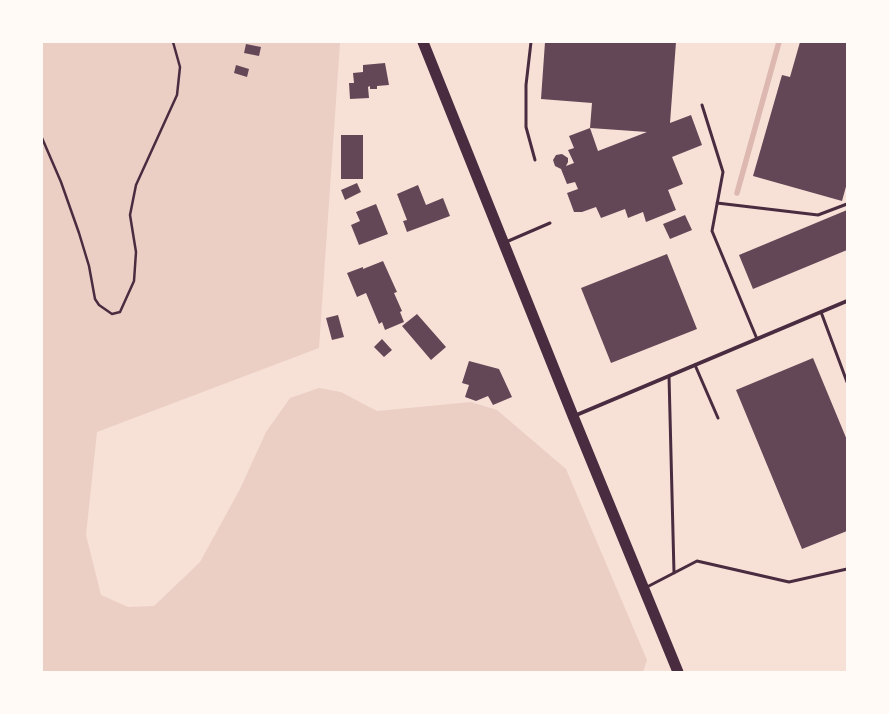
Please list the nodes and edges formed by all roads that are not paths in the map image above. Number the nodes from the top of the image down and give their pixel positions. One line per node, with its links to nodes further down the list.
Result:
1 (423, 42): 8 (highway)
2 (531, 42): 4 (lane)
3 (702, 105): 5 (lane)
4 (534, 160)
5 (717, 203): 6 (lane); 11 (lane)
6 (847, 204)
7 (550, 222): 8 (lane)
8 (504, 243): 15 (highway)
9 (847, 301): 10 (street)
10 (821, 312): 11 (street); 14 (lane)
11 (757, 339): 12 (street)
12 (695, 365): 13 (street); 16 (lane)
13 (669, 376): 15 (street); 18 (lane)
14 (847, 382)
15 (573, 416): 19 (highway)
16 (718, 418)
17 (847, 569): 18 (lane)
18 (674, 573): 19 (lane)
19 (644, 589): 20 (highway)
20 (678, 672)

